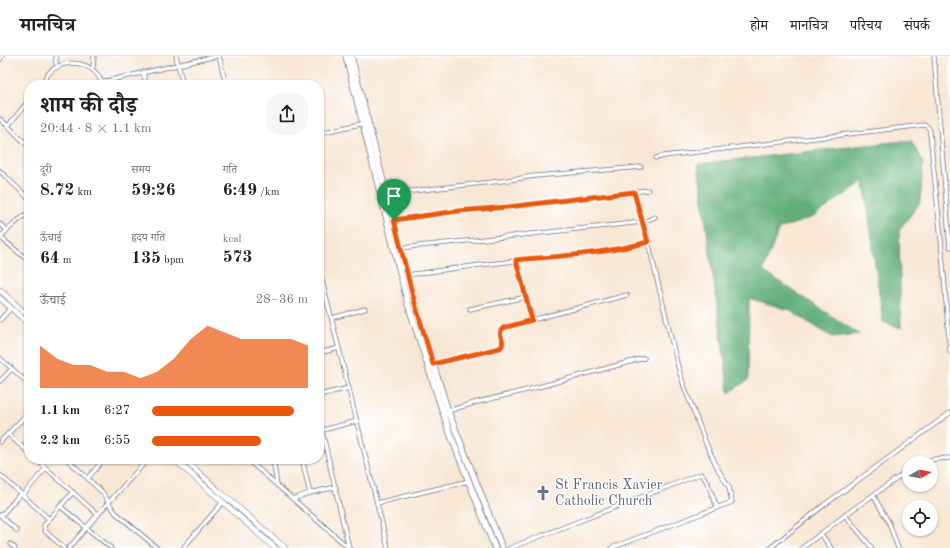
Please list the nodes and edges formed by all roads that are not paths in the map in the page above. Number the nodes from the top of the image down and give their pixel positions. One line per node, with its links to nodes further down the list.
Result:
1 (2, 56): 11 (street)
2 (56, 56): 14 (street)
3 (94, 56): 16 (street)
4 (176, 56): 15 (street)
5 (218, 56): 15 (street); 23 (street)
6 (346, 56): 26 (main road)
7 (351, 56): 26 (main road)
8 (934, 56): 45 (street)
9 (69, 59): 10 (street)
10 (74, 59)
11 (0, 60)
12 (65, 60): 14 (street)
13 (79, 60): 16 (street)
14 (56, 64): 18 (street)
15 (178, 64): 17 (street); 22 (street)
16 (93, 66): 19 (street)
17 (143, 72): 20 (street); 21 (street)
18 (44, 80)
19 (101, 80)
20 (116, 80)
21 (145, 80)
22 (182, 80)
23 (225, 80)
24 (24, 106): 27 (street)
25 (0, 118): 27 (street)
26 (366, 122): 28 (street); 36 (main road); 98 (main road)
27 (8, 126): 29 (street)
28 (324, 132)
29 (24, 142)
30 (656, 158): 65 (street)
31 (641, 167): 36 (street)
32 (0, 170): 35 (street)
33 (648, 190): 34 (street)
34 (634, 192): 39 (street); 40 (street)
35 (24, 194)
36 (386, 194): 39 (main road)
37 (24, 216): 42 (street)
38 (655, 218): 40 (street)
39 (394, 220): 46 (main road)
40 (643, 222): 44 (street); 46 (street)
41 (0, 224): 42 (street)
42 (7, 230): 43 (street)
43 (0, 237): 47 (street)
44 (648, 242): 48 (street); 110 (street)
45 (950, 247)
46 (400, 248): 49 (main road)
47 (24, 258)
48 (516, 260): 49 (street); 53 (street)
49 (407, 275): 68 (main road)
50 (324, 287): 59 (street)
51 (0, 290): 58 (street)
52 (627, 296): 62 (street)
53 (526, 297): 57 (street); 62 (street)
54 (0, 298): 55 (street)
55 (11, 308): 60 (street); 61 (street)
56 (365, 309): 59 (street)
57 (470, 309)
58 (24, 312)
59 (332, 318): 63 (street)
60 (0, 320)
61 (24, 320)
62 (532, 320): 68 (street)
63 (339, 348): 64 (street); 72 (street)
64 (324, 351)
65 (950, 352)
66 (0, 358): 69 (street)
67 (644, 358): 74 (street)
68 (433, 364): 74 (main road)
69 (12, 369): 70 (street); 71 (street)
70 (24, 380)
71 (0, 381)
72 (349, 388): 73 (street); 77 (street)
73 (324, 394)
74 (448, 411): 130 (main road)
75 (950, 413): 133 (street)
76 (24, 417): 79 (street)
77 (357, 422): 78 (street); 108 (street)
78 (324, 430)
79 (8, 434): 80 (street); 82 (street)
80 (0, 442)
81 (324, 445): 100 (street)
82 (24, 448)
83 (950, 458): 84 (street)
84 (938, 459)
85 (42, 464): 94 (street)
86 (73, 464): 97 (street)
87 (100, 464): 97 (street)
88 (143, 464): 106 (street)
89 (180, 464): 107 (street)
90 (189, 464): 126 (street)
91 (253, 464): 99 (street)
92 (274, 464): 99 (street)
93 (303, 464): 102 (street)
94 (46, 468): 101 (street); 103 (street)
95 (902, 475): 104 (street)
96 (1, 477): 103 (street)
97 (88, 478): 106 (street)
98 (469, 481): 108 (street); 129 (main road)
99 (277, 486): 105 (street)
100 (336, 487): 102 (street); 127 (street)
101 (73, 492): 109 (street); 111 (street)
102 (310, 493): 105 (street)
103 (22, 494): 113 (street); 114 (street)
104 (873, 495): 112 (street); 137 (street)
105 (293, 499): 127 (street)
106 (109, 502): 111 (street); 123 (street)
107 (223, 502): 124 (street); 125 (street)
108 (377, 503): 128 (street)
109 (60, 506): 114 (street); 115 (street)
110 (717, 507): 131 (street); 132 (street)
111 (98, 514): 115 (street)
112 (845, 515): 117 (street); 136 (street)
113 (0, 516): 116 (street)
114 (49, 519): 120 (street)
115 (87, 528): 121 (street); 122 (street)
116 (18, 531)
117 (820, 534): 134 (street); 135 (street)
118 (10, 544): 119 (street)
119 (15, 548)
120 (64, 548)
121 (69, 548)
122 (111, 548)
123 (156, 548)
124 (183, 548)
125 (274, 548)
126 (285, 548)
127 (349, 548)
128 (387, 548)
129 (495, 548)
130 (502, 548)
131 (510, 548)
132 (611, 548)
133 (770, 548)
134 (802, 548)
135 (831, 548)
136 (872, 548)
137 (898, 548)

